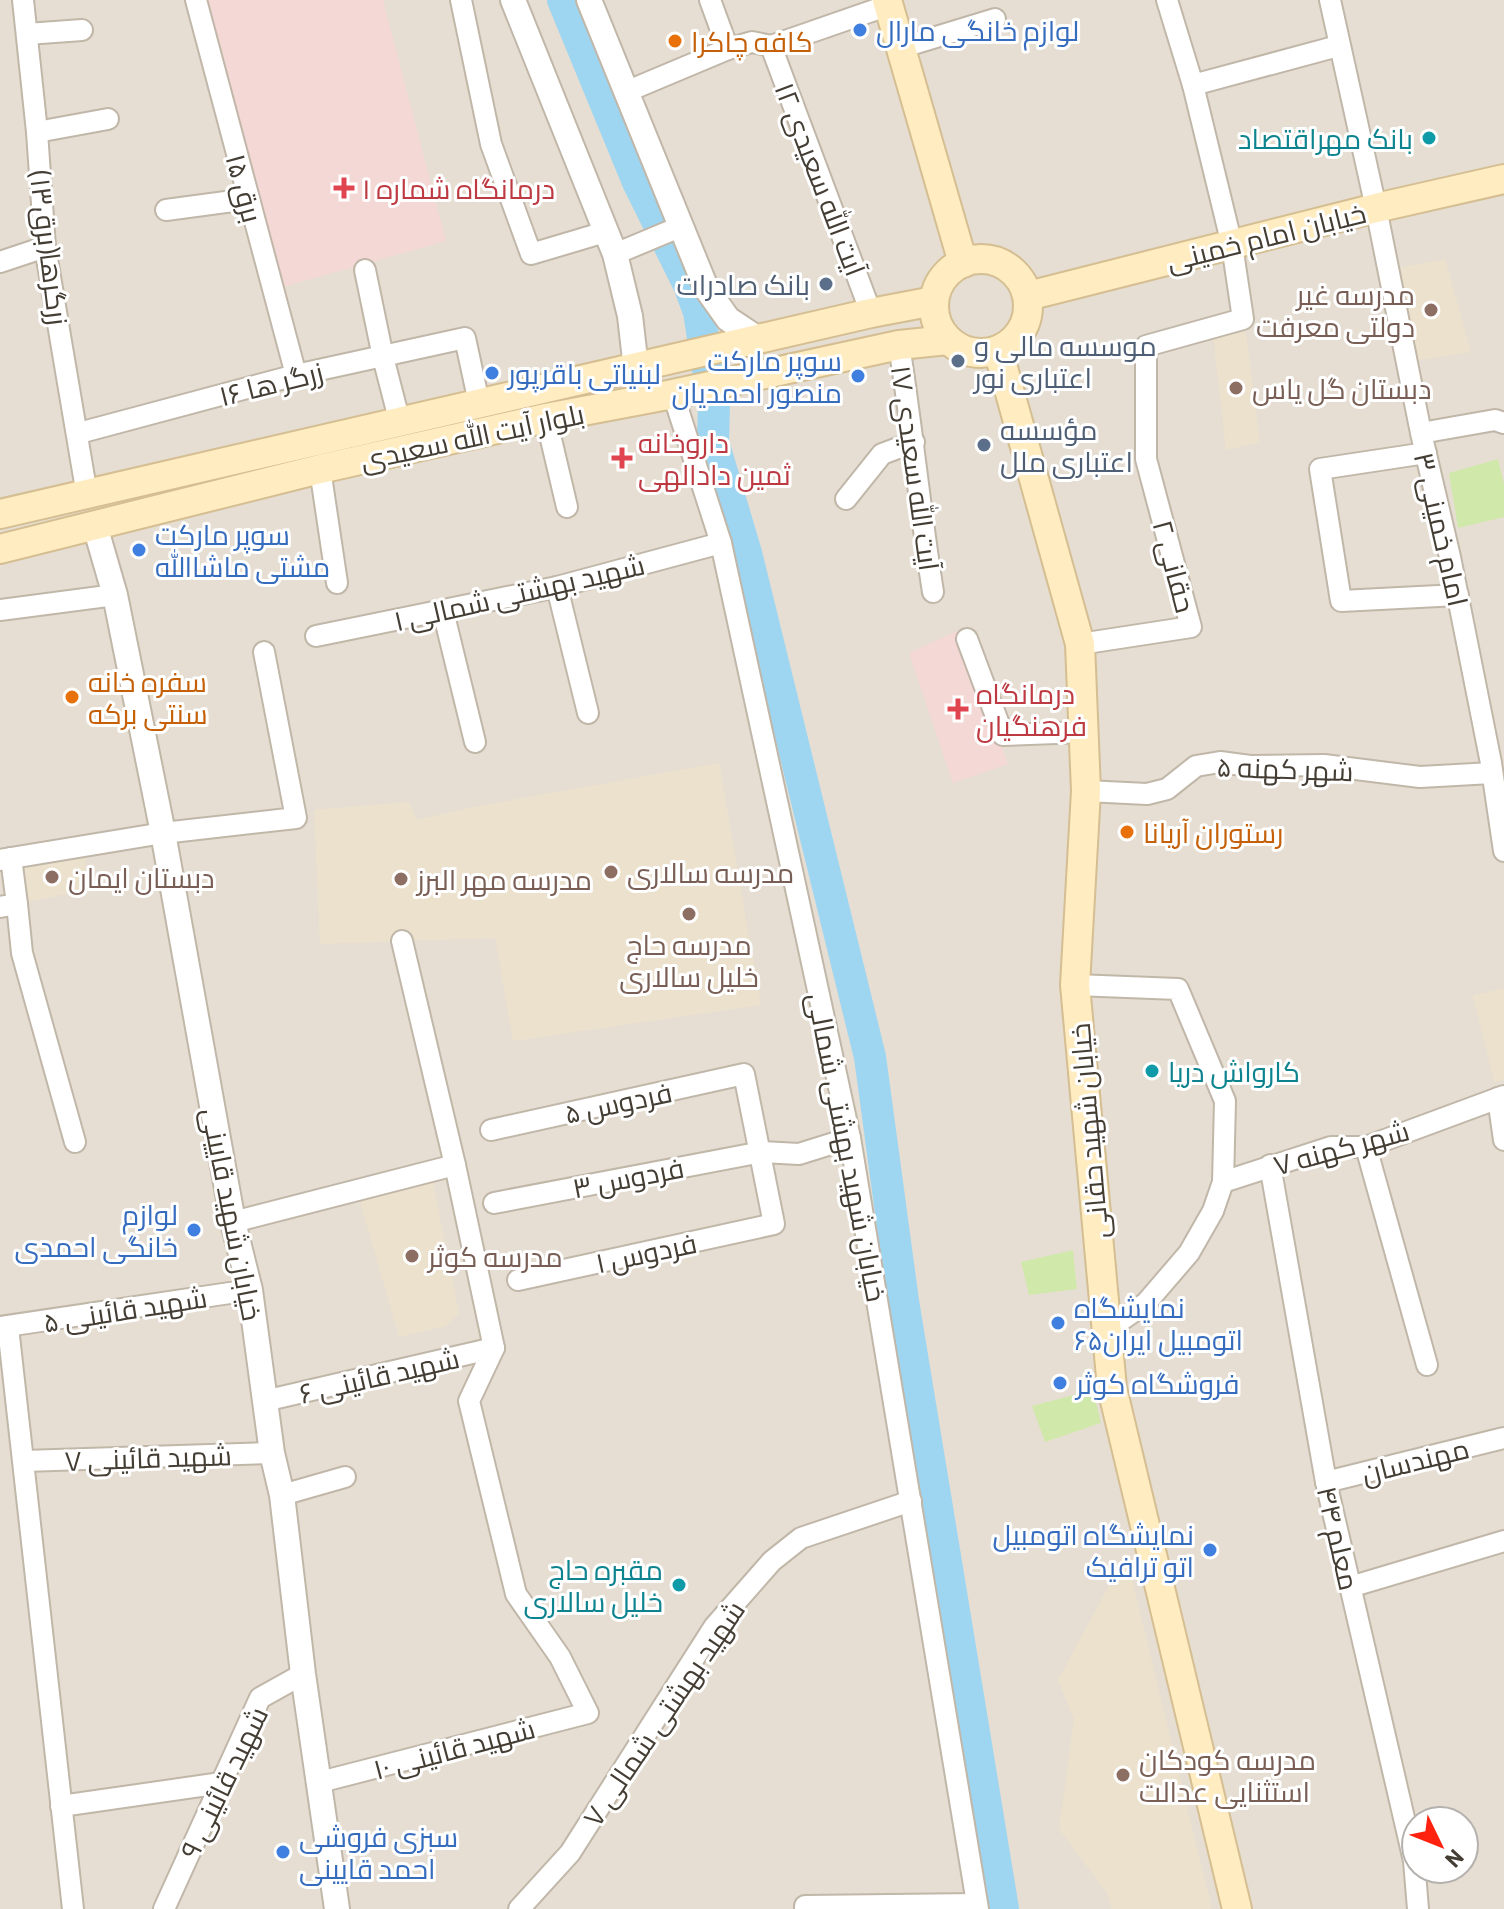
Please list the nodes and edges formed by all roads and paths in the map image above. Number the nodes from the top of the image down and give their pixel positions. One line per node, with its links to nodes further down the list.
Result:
1 (23, 0): 12 (street, زرگرها(برق۱۳))
2 (196, 0): 22 (street, برق ۱۵)
3 (461, 0): 26 (street)
4 (513, 0): 26 (street)
5 (589, 0): 18 (street)
6 (710, 0): 16 (street)
7 (1167, 0): 17 (street)
8 (1330, 0): 14 (street, امام خمینی ۳)
9 (888, 3): 13 (street); 15 (main road)
10 (995, 19): 15 (street)
11 (82, 30): 12 (street)
12 (27, 34): 20 (street, زرگرها(برق۱۳))
13 (771, 46): 16 (street); 34 (street, آیت الله سعیدی ۱۲)
14 (1338, 46): 17 (street); 23 (street, امام خمینی ۳)
15 (900, 48): 30 (main road)
16 (728, 49): 18 (street)
17 (1193, 85): 27 (street)
18 (628, 91): 25 (street)
19 (108, 119): 20 (street)
20 (37, 132): 28 (street, زرگرها(برق۱۳))
21 (1504, 179): 23 (main road, خیابان امام خمینی)
22 (248, 199): 24 (street); 41 (street, برق ۱۵)
23 (1376, 208): 27 (main road, خیابان امام خمینی); 49 (street, امام خمینی ۳)
24 (166, 210)
25 (682, 226): 26 (street); 35 (street)
26 (610, 243): 40 (street)
27 (1232, 245): 32 (main road, خیابان امام خمینی); 68 (street, حقانی ۲)
28 (45, 247): 29 (street); 47 (street, زرگرها(برق۱۳))
29 (0, 262)
30 (963, 263): 32 (main road); 33 (main road)
31 (365, 270): 39 (street)
32 (1028, 296): 38 (main road)
33 (934, 301): 34 (main road, بلوار آیت الله سعیدی); 36 (main road)
34 (871, 313): 35 (main road, بلوار آیت الله سعیدی)
35 (758, 339): 40 (main road, بلوار آیت الله سعیدی)
36 (948, 340): 37 (main road, بلوار آیت الله سعیدی); 38 (main road)
37 (899, 345): 42 (main road, بلوار آیت الله سعیدی); 48 (street, آیت الله سعیدی ۱۷)
38 (998, 350): 68 (main road, خیابان شهید حقانی)
39 (383, 357): 41 (street, زرگر ها ۱۶); 43 (street, زرگر ها ۱۶); 45 (street)
40 (636, 368): 43 (main road, بلوار آیت الله سعیدی)
41 (296, 375): 47 (street, زرگر ها ۱۶)
42 (673, 394): 44 (main road, بلوار آیت الله سعیدی); 57 (street, خیابان شهید بهشتی شمالی)
43 (479, 403): 45 (main road, بلوار آیت الله سعیدی)
44 (546, 418): 50 (main road, بلوار آیت الله سعیدی); 53 (street)
45 (400, 423): 51 (main road, بلوار آیت الله سعیدی)
46 (1504, 423): 49 (street)
47 (79, 433): 51 (street, زرگرها(برق۱۳))
48 (914, 442): 52 (street); 61 (street, آیت الله سعیدی ۱۷)
49 (1423, 443): 63 (street, امام خمینی ۳); 63 (street)
50 (320, 469): 55 (main road, بلوار آیت الله سعیدی); 59 (street)
51 (88, 495): 54 (main road, بلوار آیت الله سعیدی); 55 (main road); 56 (main road)
52 (846, 499)
53 (567, 507)
54 (0, 514)
55 (106, 522): 56 (main road, بلوار آیت الله سعیدی); 62 (street, خیابان شهید قایینی)
56 (66, 533): 58 (main road, بلوار آیت الله سعیدی)
57 (721, 543): 60 (street, شهید بهشتی شمالی ۱); 83 (street, خیابان شهید بهشتی شمالی)
58 (0, 549)
59 (337, 583)
60 (557, 587): 65 (street, شهید بهشتی شمالی ۱); 70 (street)
61 (933, 592)
62 (115, 595): 64 (street); 75 (street, خیابان شهید قایینی)
63 (1458, 595): 73 (street, امام خمینی ۳)
64 (0, 610)
65 (443, 611): 66 (street, شهید بهشتی شمالی ۱); 72 (street)
66 (316, 636)
67 (967, 639): 71 (street)
68 (1080, 644): 71 (main road, خیابان شهید حقانی)
69 (264, 652): 75 (street)
70 (588, 713)
71 (1084, 732): 74 (main road, خیابان شهید حقانی)
72 (475, 742)
73 (1492, 773): 74 (street, شهر کهنه ۵); 76 (street, امام خمینی ۳)
74 (1086, 791): 80 (main road, خیابان شهید حقانی)
75 (163, 833): 77 (street); 92 (street, خیابان شهید قایینی)
76 (1504, 851)
77 (5, 859): 78 (street)
78 (8, 905): 85 (street)
79 (402, 941): 88 (street)
80 (1075, 985): 90 (street); 96 (main road, خیابان شهید حقانی)
81 (1501, 1097): 84 (street); 86 (street, شهر کهنه ۷)
82 (491, 1130): 87 (street, فردوس ۵)
83 (850, 1138): 87 (street, فردوس ۳); 106 (street, خیابان شهید بهشتی شمالی)
84 (1504, 1140)
85 (75, 1142)
86 (1366, 1147): 89 (street, شهر کهنه ۷); 98 (street)
87 (762, 1152): 91 (street, فردوس ۳); 93 (street, فردوس ۱)
88 (455, 1165): 92 (street); 97 (street)
89 (1270, 1165): 90 (street, شهر کهنه ۷); 104 (street, معلم ۴۴)
90 (1223, 1182): 96 (street)
91 (494, 1203)
92 (233, 1222): 94 (street, خیابان شهید قایینی)
93 (518, 1280)
94 (250, 1290): 95 (street, شهید قائینی ۵); 99 (street, خیابان شهید قایینی)
95 (4, 1327): 102 (street)
96 (1107, 1330): 119 (main road, خیابان شهید حقانی)
97 (494, 1348): 99 (street, شهید قائینی ۶); 110 (street, شهید قائینی ۱۰)
98 (1427, 1365)
99 (264, 1401): 101 (street, خیابان شهید قایینی)
100 (1504, 1438): 104 (street, مهندسان)
101 (272, 1453): 102 (street, شهید قائینی ۷); 105 (street, خیابان شهید قایینی)
102 (24, 1461): 112 (street)
103 (345, 1477): 105 (street)
104 (1326, 1482): 108 (street, معلم ۴۴)
105 (282, 1495): 109 (street, خیابان شهید قایینی)
106 (911, 1501): 113 (street, خیابان شهید بهشتی شمالی); 118 (street, شهید بهشتی شمالی ۷)
107 (1504, 1541): 108 (street)
108 (1350, 1587): 120 (street, معلم ۴۴)
109 (303, 1674): 110 (street, خیابان شهید قایینی); 111 (street, شهید قائینی ۹)
110 (320, 1782): 117 (street, خیابان شهید قایینی)
111 (221, 1783): 112 (street); 116 (street, شهید قائینی ۹)
112 (61, 1806): 115 (street)
113 (977, 1906): 114 (street)
114 (805, 1908)
115 (73, 1909)
116 (164, 1909)
117 (337, 1909)
118 (519, 1909)
119 (1237, 1909)
120 (1418, 1909)

